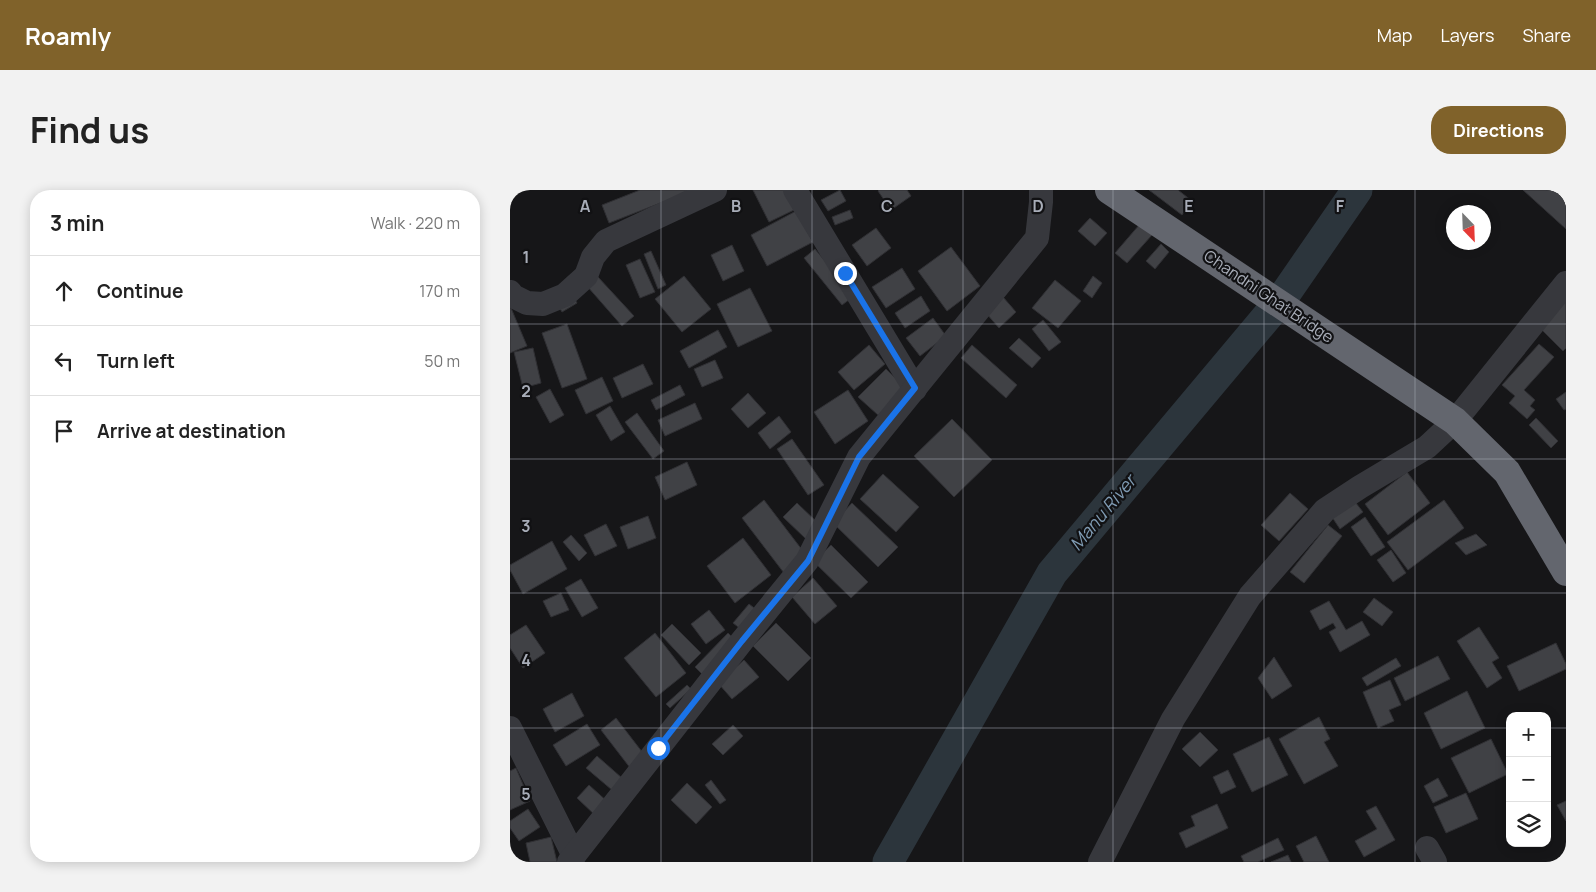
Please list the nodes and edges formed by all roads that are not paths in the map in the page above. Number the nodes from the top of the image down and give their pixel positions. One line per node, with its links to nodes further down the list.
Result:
1 (714, 190): 6 (street)
2 (795, 190): 7 (street)
3 (1041, 190): 7 (street)
4 (1109, 190): 8 (highway, Chandni Ghat Bridge)
5 (1566, 283): 8 (street)
6 (510, 292)
7 (915, 388): 11 (street)
8 (1455, 421): 9 (highway, Chandni Ghat Bridge); 12 (street)
9 (1566, 572)
10 (510, 728): 11 (street)
11 (571, 859)
12 (1100, 862)

